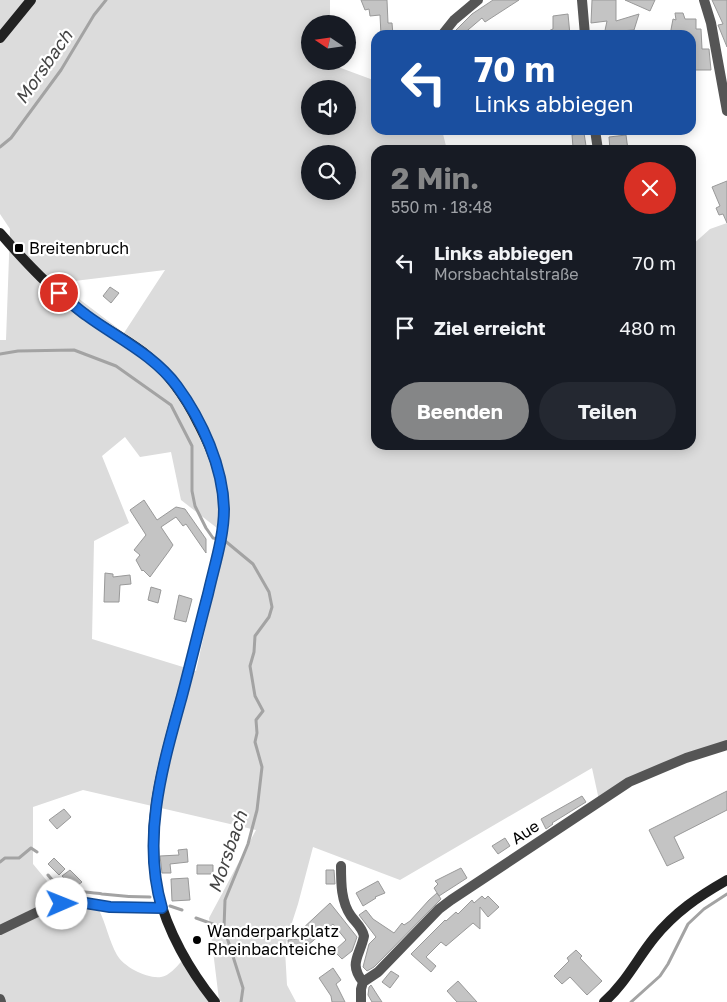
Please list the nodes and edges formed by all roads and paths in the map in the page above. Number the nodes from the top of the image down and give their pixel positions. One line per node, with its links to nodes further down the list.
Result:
1 (30, 0): 7 (main road)
2 (478, 0): 5 (street)
3 (582, 0): 6 (street)
4 (704, 0): 8 (street)
5 (446, 30)
6 (585, 30)
7 (0, 38)
8 (727, 111)
9 (0, 233): 13 (main road)
10 (727, 745): 15 (street, Aue)
11 (341, 866): 15 (street)
12 (727, 880): 18 (main road)
13 (162, 908): 14 (street); 16 (main road)
14 (0, 930)
15 (363, 982): 17 (street)
16 (215, 1002)
17 (361, 1002)
18 (604, 1002)

